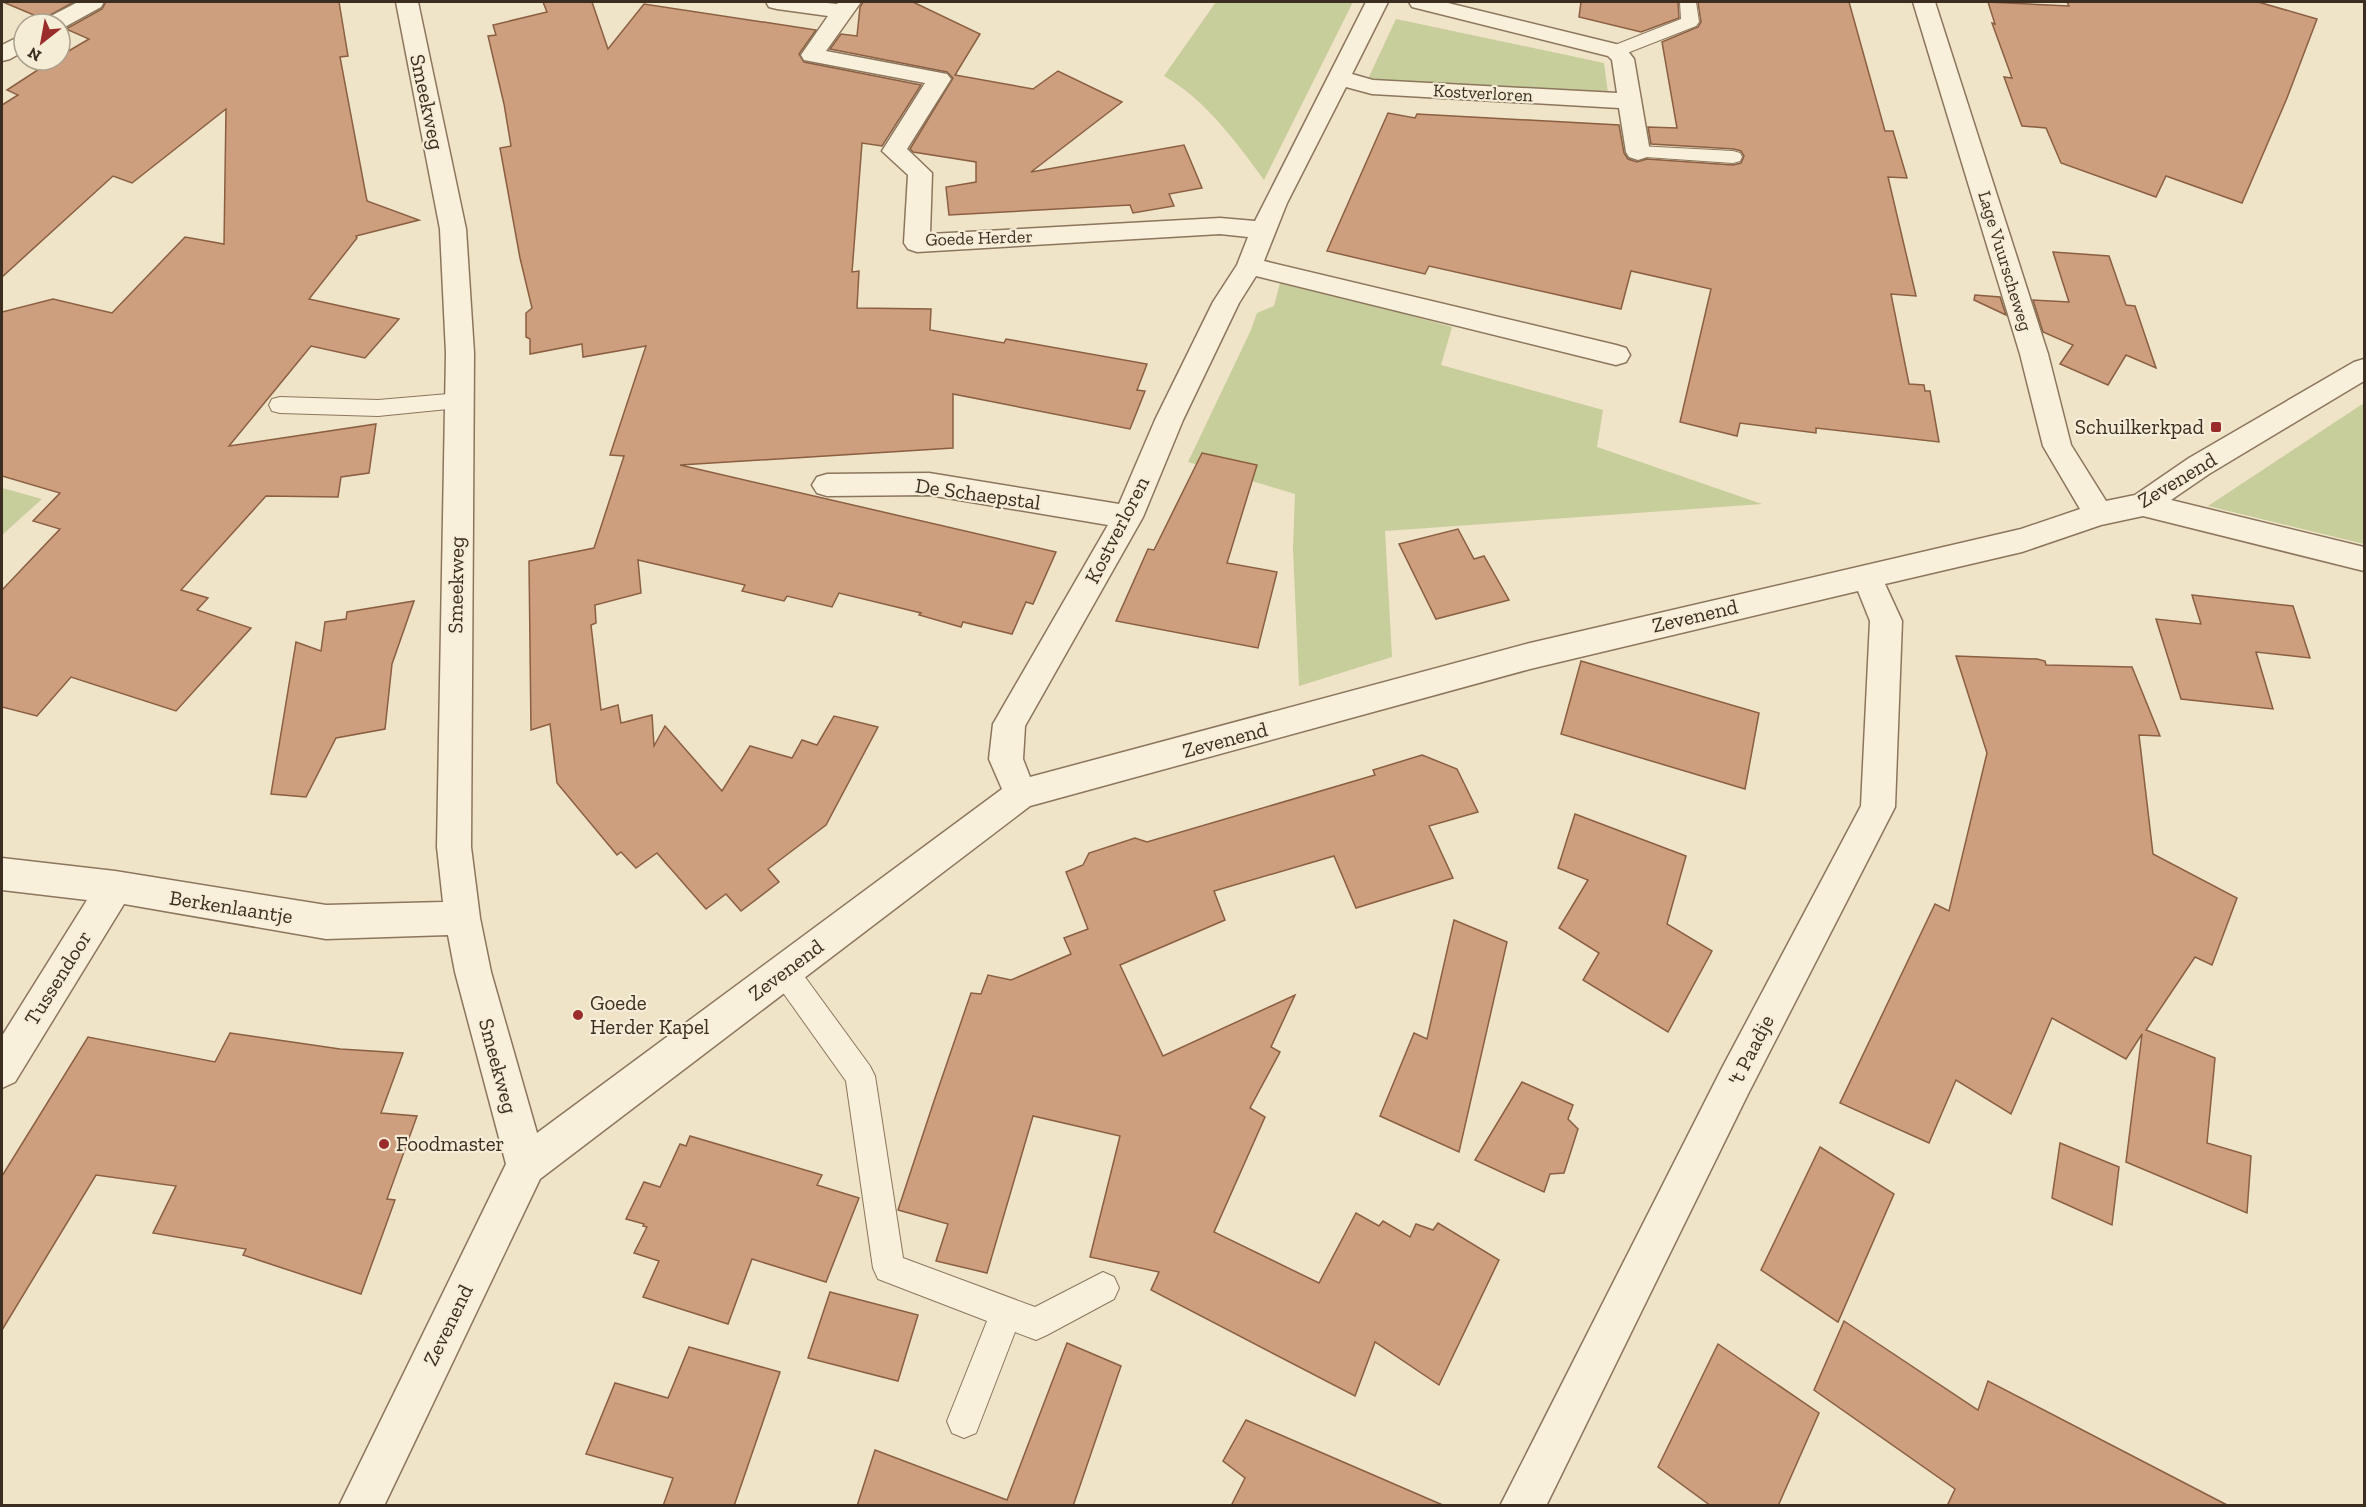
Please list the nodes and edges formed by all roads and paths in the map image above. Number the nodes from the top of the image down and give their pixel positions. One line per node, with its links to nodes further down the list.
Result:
1 (93, 2): 9 (street)
2 (407, 2): 19 (street, Smeekweg)
3 (777, 2): 8 (street, Goede Herder)
4 (1377, 2): 11 (street, Kostverloren)
5 (1420, 2): 10 (street)
6 (1688, 2): 10 (lane)
7 (1924, 2): 23 (street, Lage Vuurscheweg)
8 (847, 7): 15 (street, Goede Herder)
9 (72, 14)
10 (1616, 51): 12 (street)
11 (1340, 78): 12 (street, Kostverloren); 15 (street, Kostverloren)
12 (1628, 101): 13 (street)
13 (1638, 152): 14 (lane)
14 (1733, 158)
15 (1264, 230): 16 (street, Kostverloren)
16 (1249, 266): 17 (street); 24 (street, Kostverloren)
17 (1616, 355)
18 (2364, 369): 22 (street, Zevenend)
19 (460, 401): 20 (lane); 30 (street, Smeekweg)
20 (279, 405)
21 (827, 485): 24 (street, De Schaepstal)
22 (2143, 505): 23 (street, Zevenend); 25 (street)
23 (2099, 514): 26 (street, Zevenend)
24 (1128, 517): 27 (street, Kostverloren)
25 (2364, 559)
26 (1866, 575): 27 (street, Zevenend); 38 (street, 't Paadje)
27 (1021, 794): 31 (street, Zevenend)
28 (2, 874): 29 (street, Berkenlaantje)
29 (115, 887): 30 (street, Berkenlaantje); 32 (street, Tussendoor)
30 (462, 918): 33 (street, Smeekweg)
31 (784, 971): 33 (street, Zevenend); 35 (lane)
32 (2, 1069)
33 (525, 1165): 37 (street, Zevenend)
34 (1103, 1288): 35 (lane)
35 (1006, 1313): 36 (lane)
36 (964, 1421)
37 (361, 1506)
38 (1522, 1506)

